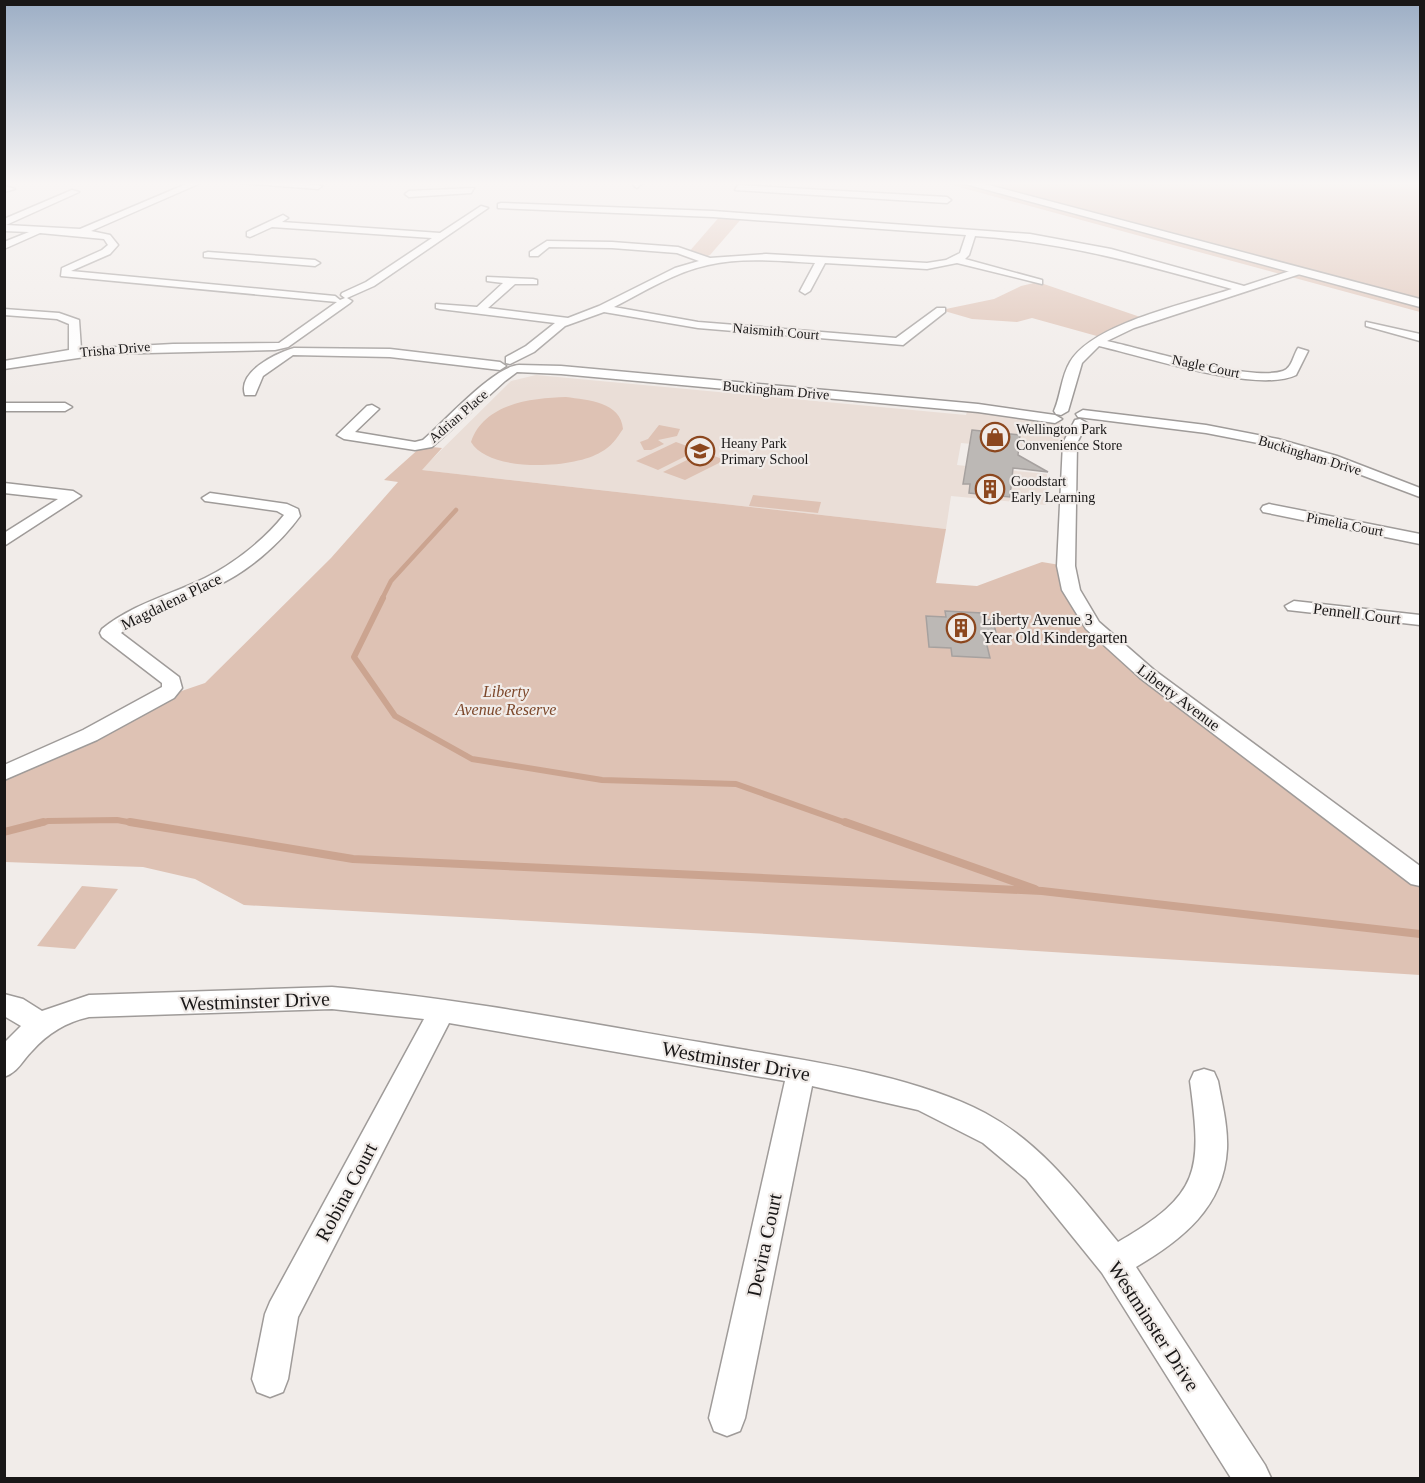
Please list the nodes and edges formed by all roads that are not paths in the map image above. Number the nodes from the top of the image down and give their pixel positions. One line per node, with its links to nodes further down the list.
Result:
1 (107, 251): 22 (street)
2 (419, 251): 25 (street)
3 (538, 251): 8 (street)
4 (678, 251): 12 (street)
5 (966, 251): 11 (street)
6 (1104, 251): 23 (street)
7 (1224, 251): 16 (main road)
8 (534, 254)
9 (208, 255): 10 (street)
10 (257, 258): 14 (street); 15 (street)
11 (958, 260): 13 (street); 21 (street)
12 (709, 261): 13 (street); 28 (street)
13 (821, 261): 24 (street)
14 (315, 263)
15 (238, 268)
16 (1299, 271): 23 (street); 26 (main road)
17 (220, 278): 22 (street)
18 (491, 279): 19 (street)
19 (512, 280): 20 (street); 29 (street)
20 (532, 282)
21 (1038, 282)
22 (205, 286): 25 (street)
23 (1244, 289): 37 (street)
24 (805, 291)
25 (344, 298): 38 (street)
26 (1420, 303)
27 (440, 306): 29 (street)
28 (603, 308): 30 (street, Naismith Court); 33 (street)
29 (481, 309): 33 (street)
30 (941, 310)
31 (4, 312): 40 (street)
32 (1388, 316): 34 (street)
33 (568, 321): 42 (street)
34 (1370, 324): 35 (street); 36 (street)
35 (1354, 329)
36 (1420, 338)
37 (1098, 342): 39 (street, Nagle Court); 43 (street)
38 (283, 350): 40 (street, Trisha Drive); 42 (street, Trisha Drive); 44 (street)
39 (1302, 351)
40 (75, 353): 41 (street, Trisha Drive)
41 (4, 365)
42 (512, 366): 47 (street, Adrian Place); 48 (street, Buckingham Drive)
43 (1070, 389): 48 (street); 49 (street)
44 (250, 392)
45 (4, 407): 46 (street)
46 (65, 407)
47 (372, 409)
48 (1058, 416): 49 (street, Buckingham Drive); 50 (street, Liberty Avenue)
49 (1081, 418): 50 (street, Liberty Avenue); 52 (street, Buckingham Drive)
50 (1070, 443): 60 (street, Liberty Avenue)
51 (4, 488): 56 (street)
52 (1416, 488)
53 (210, 498): 59 (street, Magdalena Place)
54 (1269, 508): 55 (street, Pimelia Court)
55 (1420, 540)
56 (4, 542)
57 (1294, 606): 58 (street, Pennell Court)
58 (1420, 620)
59 (4, 773)
60 (1420, 878)
61 (4, 1005): 63 (street)
62 (441, 1012): 63 (street, Westminster Drive); 65 (street, Westminster Drive); 68 (street, Robina Court)
63 (41, 1024): 64 (street, Westminster Drive)
64 (4, 1065)
65 (801, 1072): 67 (street, Westminster Drive); 69 (street, Devira Court)
66 (1204, 1081): 67 (street)
67 (1114, 1262): 70 (street, Westminster Drive)
68 (270, 1379)
69 (727, 1418)
70 (1252, 1479)

